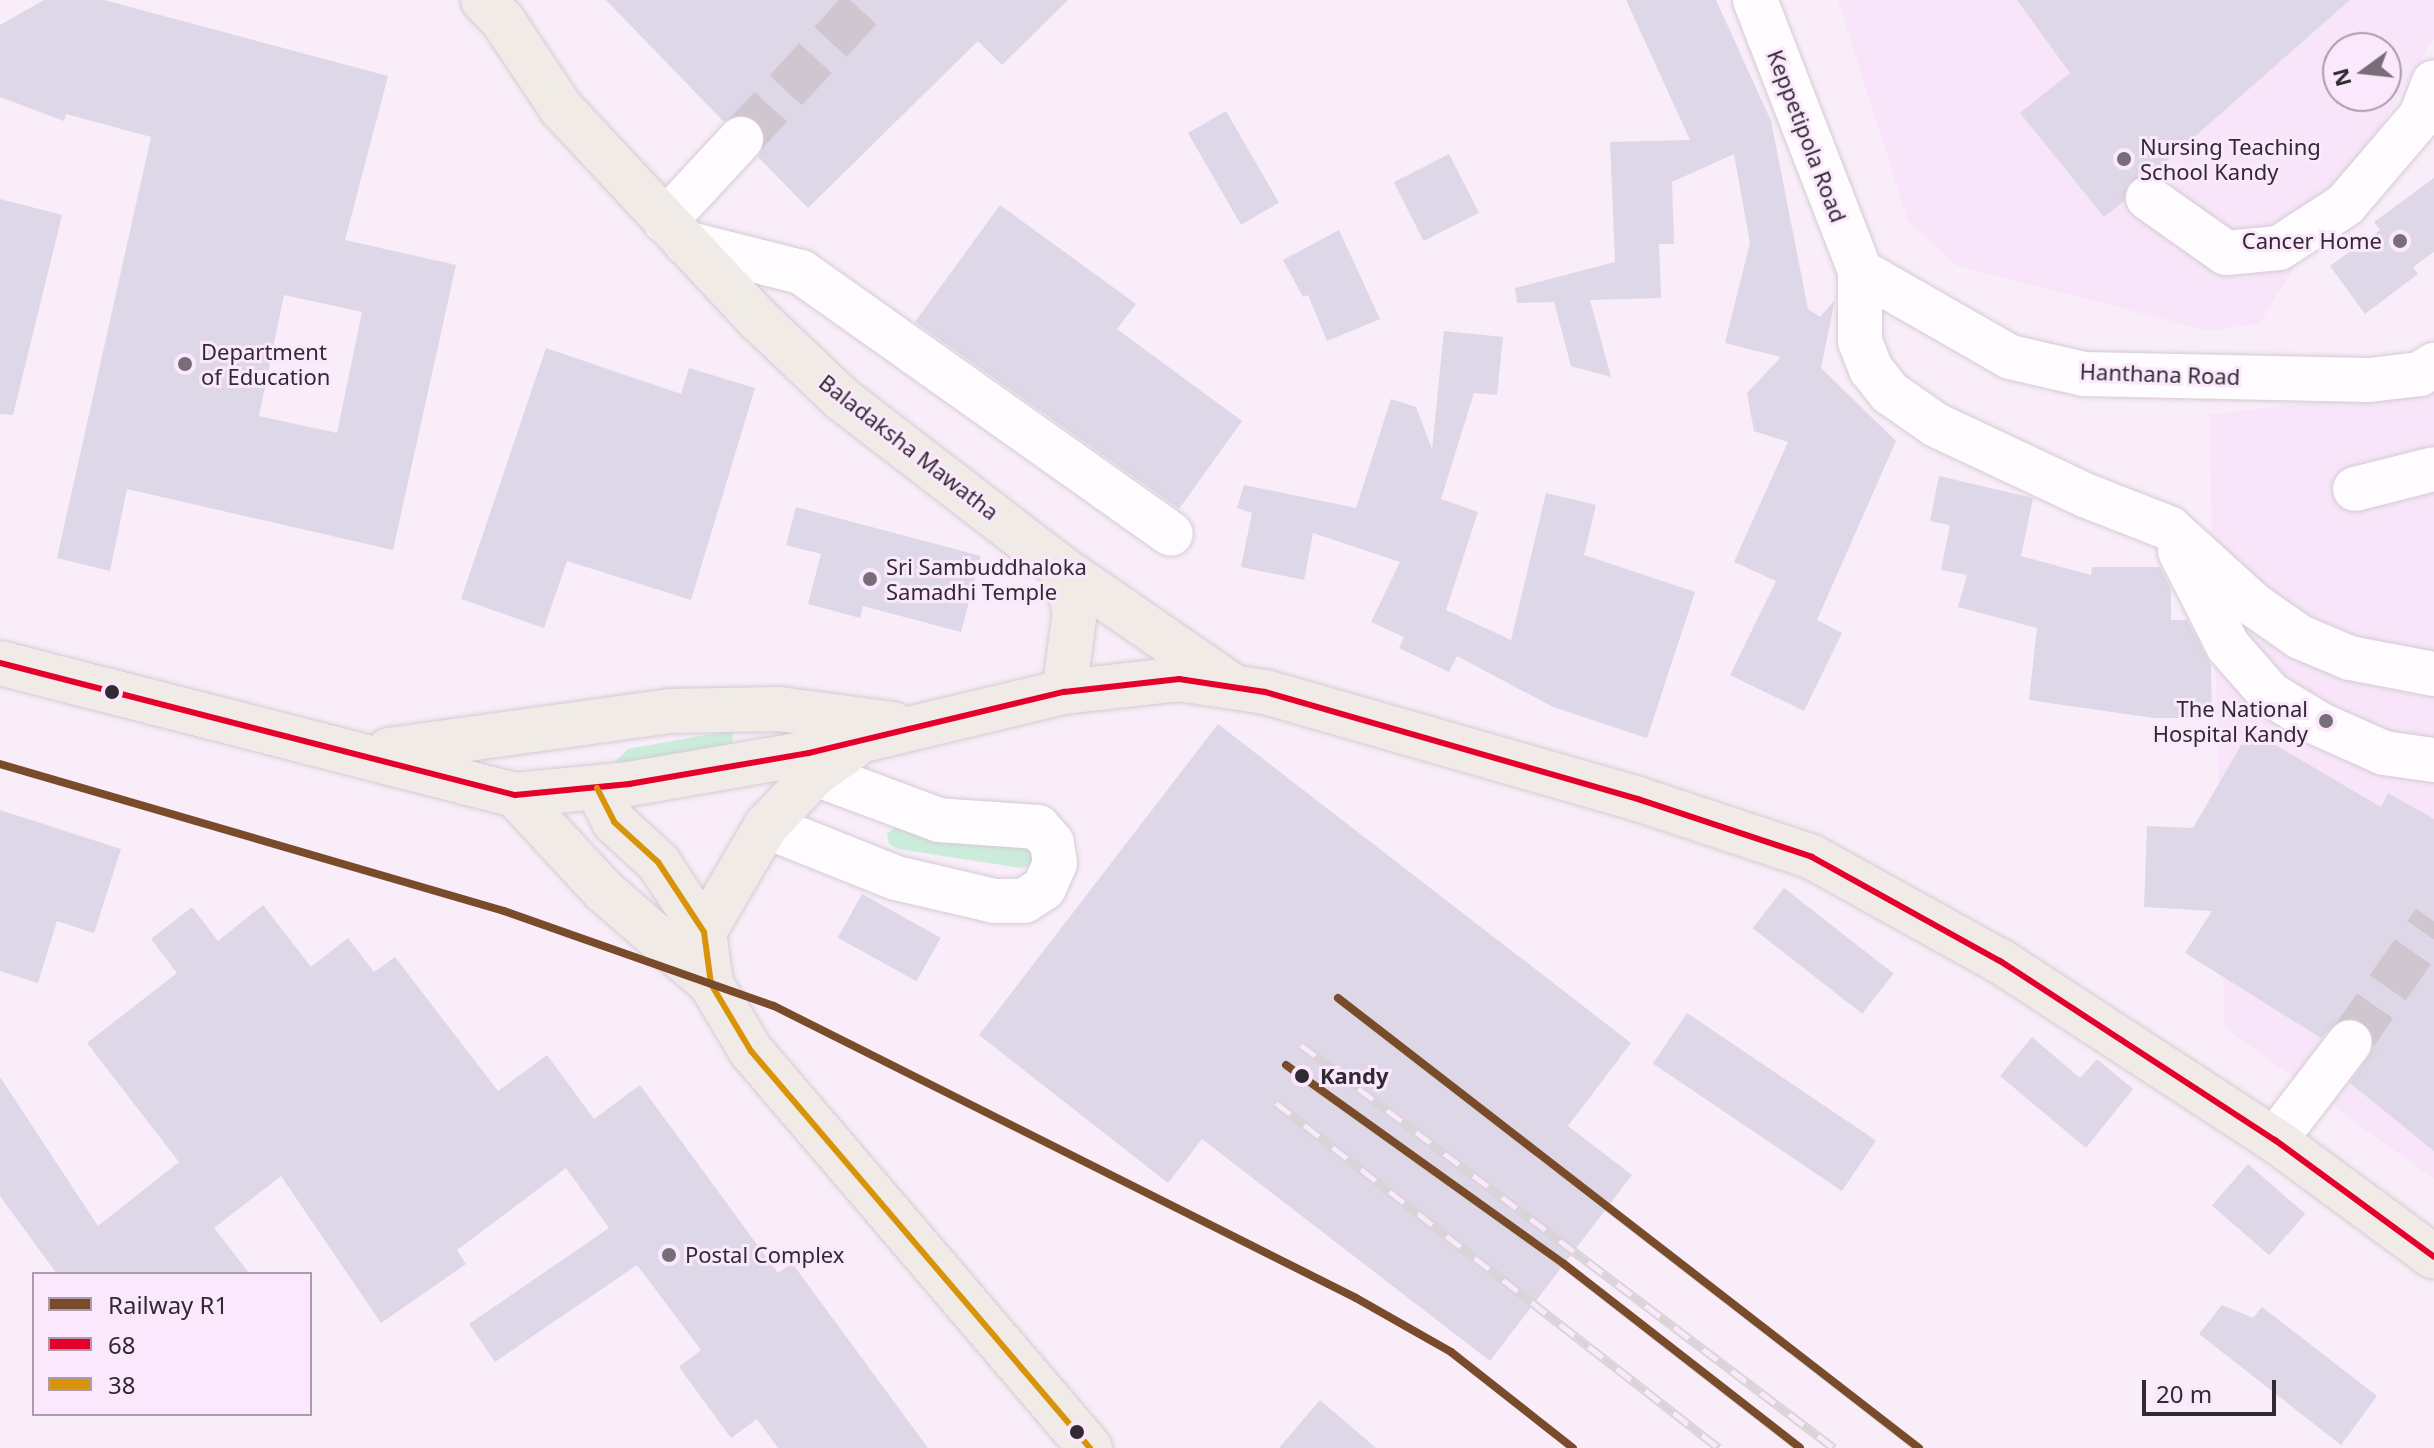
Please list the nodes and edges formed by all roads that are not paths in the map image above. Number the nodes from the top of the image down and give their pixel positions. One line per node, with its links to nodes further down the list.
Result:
1 (1755, 0): 7 (street, Keppetipola Road)
2 (498, 7): 6 (main road, Baladaksha Mawatha)
3 (2434, 82): 5 (street)
4 (741, 139): 6 (street)
5 (2148, 198)
6 (676, 232): 12 (street); 13 (main road, Baladaksha Mawatha)
7 (1860, 271): 8 (street, Hanthana Road); 11 (street)
8 (2434, 365)
9 (2434, 469): 10 (street)
10 (2355, 489)
11 (2169, 528): 15 (street); 21 (street)
12 (1171, 534)
13 (1063, 569): 16 (main road, Baladaksha Mawatha); 17 (main road)
14 (0, 663): 20 (main road)
15 (2434, 674)
16 (1230, 685): 17 (main road); 29 (main road)
17 (1064, 692): 18 (main road)
18 (919, 727): 19 (main road); 20 (main road)
19 (864, 740): 22 (main road); 23 (main road)
20 (363, 752): 24 (main road)
21 (2434, 760)
22 (815, 774): 25 (main road); 25 (street)
23 (597, 788): 24 (main road); 26 (main road)
24 (515, 795): 27 (main road)
25 (766, 826): 26 (main road)
26 (704, 932): 27 (main road)
27 (711, 984): 31 (main road)
28 (2350, 1042): 29 (street)
29 (2275, 1140): 30 (main road)
30 (2434, 1257)
31 (1090, 1448)

